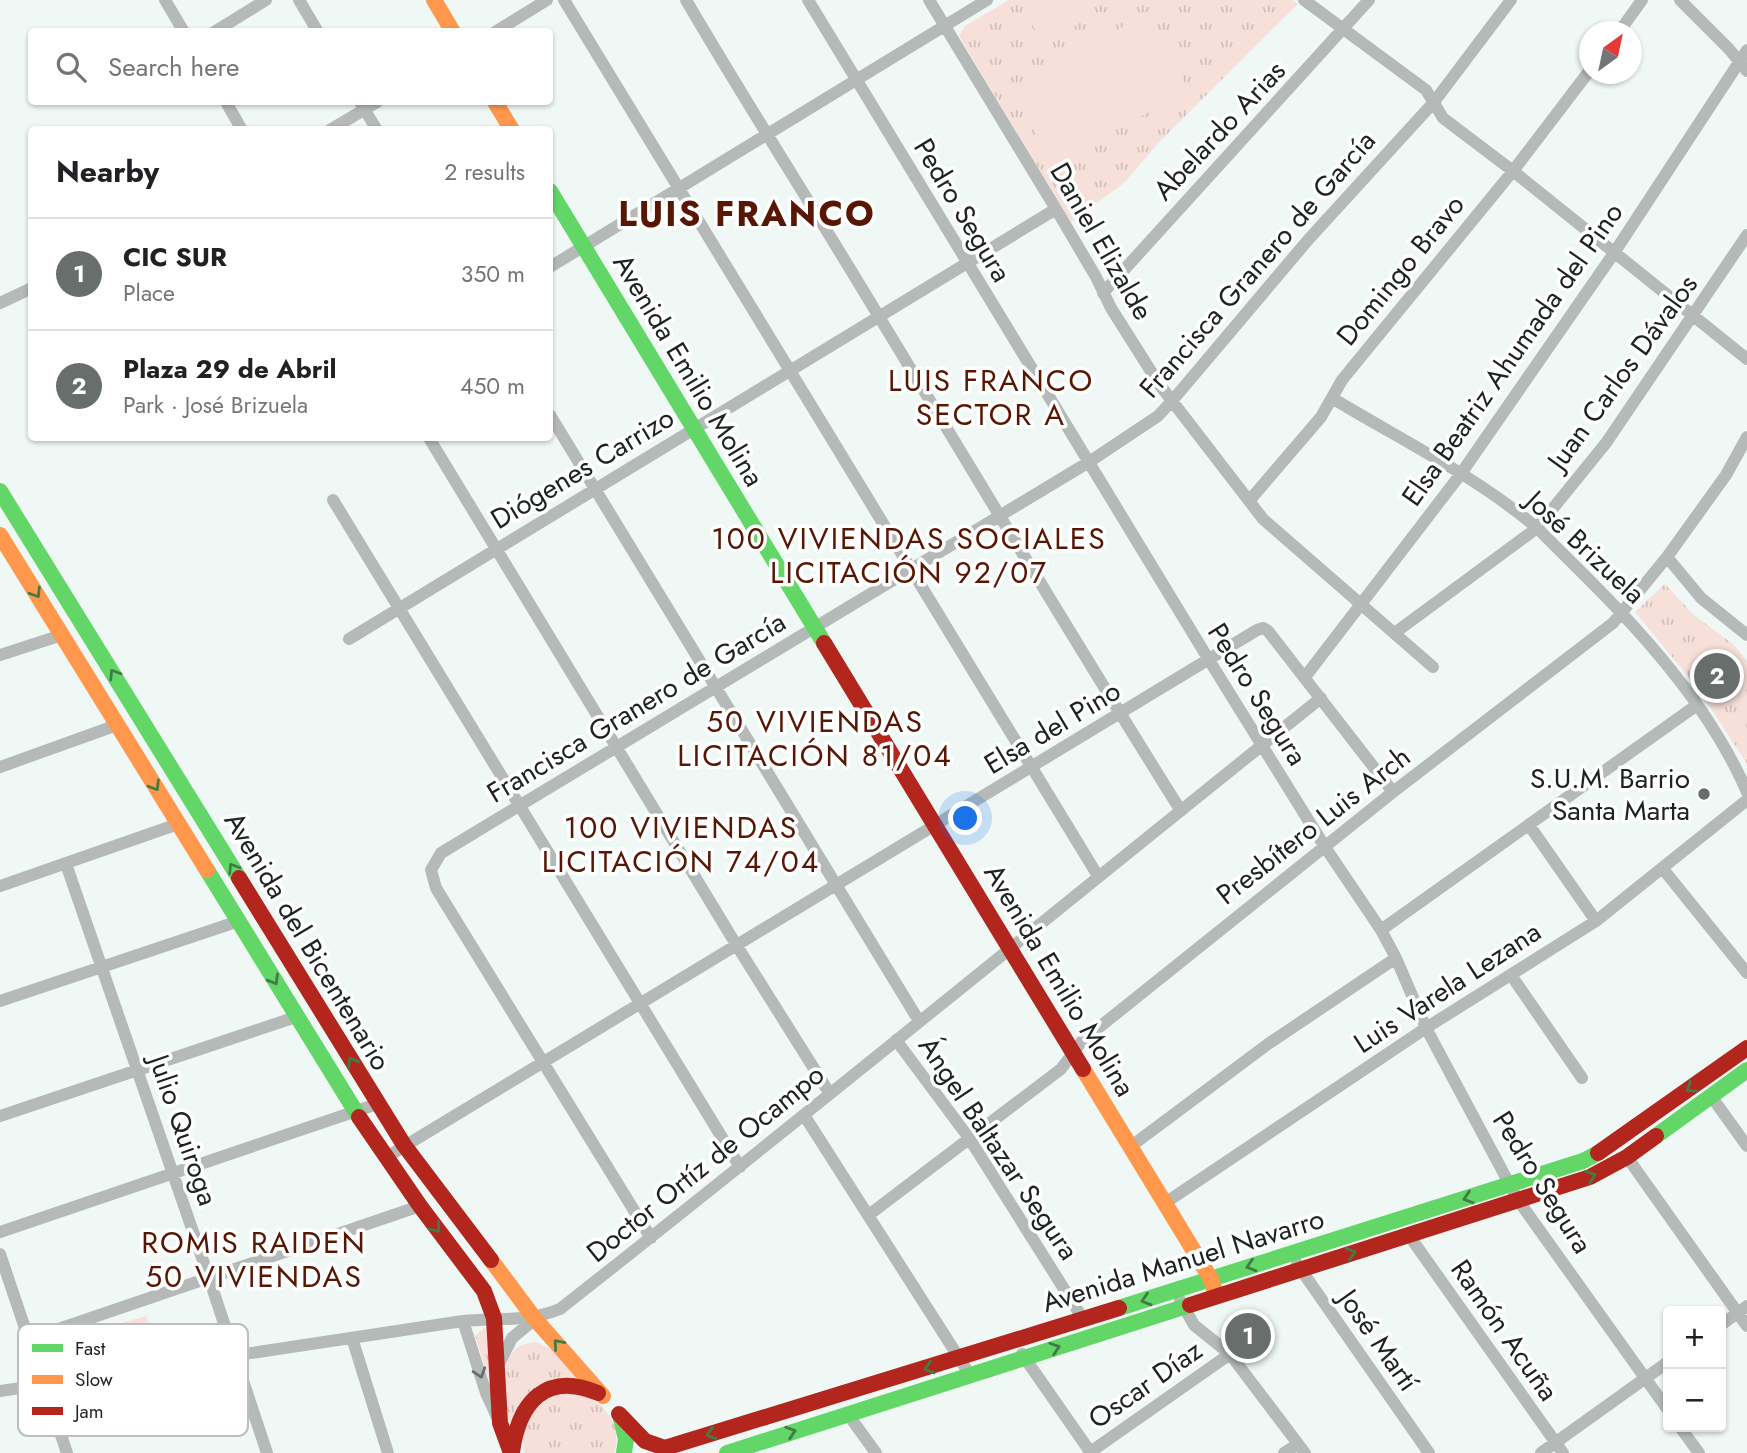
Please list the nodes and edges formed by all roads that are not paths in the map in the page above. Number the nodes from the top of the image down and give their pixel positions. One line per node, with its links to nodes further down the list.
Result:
1 (165, 0): 18 (street)
2 (265, 0): 19 (street)
3 (299, 0): 20 (street)
4 (434, 0): 21 (main road)
5 (547, 0): 22 (street)
6 (564, 0): 38 (street)
7 (686, 0): 36 (street)
8 (808, 0): 26 (street, Pedro Segura)
9 (929, 0): 17 (street, Daniel Elizalde)
10 (987, 0): 17 (street)
11 (1304, 0): 23 (street)
12 (1369, 0): 23 (street, Abelardo Arias)
13 (1511, 0): 28 (street, Francisca Granero de García)
14 (1643, 0): 16 (street)
15 (1680, 0): 25 (street)
16 (1627, 21)
17 (944, 26): 26 (street); 40 (street, Daniel Elizalde)
18 (182, 28)
19 (220, 28)
20 (316, 28)
21 (451, 28)
22 (502, 28)
23 (1344, 30): 28 (street); 47 (street, Abelardo Arias)
24 (1747, 50): 25 (street, Elsa Beatriz Ahumada del Pino)
25 (1743, 67): 43 (street, Elsa Beatriz Ahumada del Pino)
26 (856, 80): 36 (street); 44 (street, Pedro Segura)
27 (1579, 84): 37 (street, Domingo Bravo)
28 (1434, 102): 37 (street); 54 (street, Francisca Granero de García)
29 (228, 105): 32 (street)
30 (362, 105): 33 (street); 34 (street)
31 (497, 105): 35 (main road)
32 (240, 126)
33 (335, 126)
34 (375, 126)
35 (510, 126)
36 (766, 135): 38 (street); 49 (street)
37 (1513, 171): 43 (street); 53 (street, Domingo Bravo)
38 (680, 188): 42 (street); 52 (street)
39 (553, 196): 42 (main road, Avenida Emilio Molina)
40 (1056, 209): 44 (street, Diógenes Carrizo); 47 (street, Daniel Elizalde)
41 (1747, 235): 50 (street, Juan Carlos Dávalos)
42 (583, 247): 45 (street); 56 (main road, Avenida Emilio Molina)
43 (1614, 253): 50 (street); 60 (street, Elsa Beatriz Ahumada del Pino)
44 (967, 263): 49 (street, Diógenes Carrizo); 59 (street, Pedro Segura)
45 (553, 265)
46 (28, 290): 48 (street)
47 (1103, 293): 54 (street, Daniel Elizalde)
48 (0, 303)
49 (880, 316): 52 (street, Diógenes Carrizo); 65 (street)
50 (1694, 316): 51 (street); 66 (street, Juan Carlos Dávalos)
51 (1747, 359)
52 (789, 371): 56 (street, Diógenes Carrizo); 70 (street)
53 (1332, 398): 60 (street, José Brizuela); 64 (street, Domingo Bravo)
54 (1172, 401): 59 (street, Francisca Granero de García); 64 (street, Daniel Elizalde)
55 (553, 420): 61 (street, Ángel Baltazar Segura)
56 (695, 429): 61 (street, Diógenes Carrizo); 74 (main road, Avenida Emilio Molina)
57 (1747, 437): 69 (street, Presbítero Luis Arch)
58 (431, 441): 68 (street)
59 (1089, 462): 65 (street, Francisca Granero de García); 80 (street, Pedro Segura)
60 (1460, 475): 66 (street, José Brizuela); 71 (street, Elsa Beatriz Ahumada del Pino)
61 (594, 489): 68 (street, Diógenes Carrizo); 83 (street, Ángel Baltazar Segura)
62 (0, 491): 129 (main road, Avenida del Bicentenario, one-way to 62)
63 (333, 500): 72 (street)
64 (1249, 501): 71 (street, Daniel Elizalde)
65 (1000, 516): 70 (street, Francisca Granero de García); 86 (street)
66 (1537, 528): 73 (street, José Brizuela); 75 (street, Juan Carlos Dávalos)
67 (1, 538): 77 (main road, Avenida del Bicentenario, one-way to 77)
68 (497, 549): 72 (street, Diógenes Carrizo); 89 (street)
69 (1667, 557): 73 (street, Presbítero Luis Arch); 76 (street)
70 (909, 570): 74 (street, Francisca Granero de García); 91 (street)
71 (1363, 603): 75 (street, Daniel Elizalde); 82 (street, Elsa Beatriz Ahumada del Pino)
72 (398, 609): 78 (street, Diógenes Carrizo); 95 (street)
73 (1623, 612): 85 (street, José Brizuela); 93 (street, Presbítero Luis Arch)
74 (814, 628): 83 (street, Francisca Granero de García); 99 (main road, Avenida Emilio Molina)
75 (1396, 632): 81 (street, Daniel Elizalde)
76 (1747, 633)
77 (62, 635): 79 (street); 87 (main road, Avenida del Bicentenario)
78 (349, 639)
79 (0, 655)
80 (1209, 660): 82 (street, Elsa del Pino); 86 (street, Elsa del Pino); 88 (street, Pedro Segura)
81 (1433, 667)
82 (1305, 677): 84 (street)
83 (716, 687): 89 (street, Francisca Granero de García); 105 (street, Ángel Baltazar Segura)
84 (1321, 698): 88 (street, Doctor Ortíz de Ocampo); 93 (street)
85 (1697, 705): 92 (street, José Brizuela); 98 (street)
86 (1120, 714): 91 (street, Elsa del Pino); 96 (street)
87 (117, 725): 90 (street); 97 (main road, Avenida del Bicentenario, one-way to 97)
88 (1262, 746): 96 (street, Doctor Ortíz de Ocampo); 100 (street, Pedro Segura)
89 (617, 747): 95 (street, Francisca Granero de García); 109 (street)
90 (0, 768)
91 (1031, 768): 99 (street, Elsa del Pino); 103 (street)
92 (1747, 792)
93 (1394, 793): 100 (street, Presbítero Luis Arch)
94 (1747, 800): 102 (street, Luis Varela Lezana)
95 (519, 806): 116 (street); 123 (street, Francisca Granero de García)
96 (1181, 811): 103 (street, Doctor Ortíz de Ocampo)
97 (178, 824): 101 (street); 106 (main road, Avenida del Bicentenario)
98 (1529, 825): 107 (street); 108 (street)
99 (935, 826): 105 (street, Elsa del Pino); 110 (main road, Avenida Emilio Molina)
100 (1325, 847): 108 (street, Pedro Segura); 122 (street, Presbítero Luis Arch)
101 (66, 864): 104 (street); 112 (street, Julio Quiroga)
102 (1663, 869): 107 (street, Luis Varela Lezana); 113 (street)
103 (1098, 876): 110 (street, Doctor Ortíz de Ocampo)
104 (0, 886)
105 (836, 886): 109 (street, Elsa del Pino); 118 (street, Ángel Baltazar Segura)
106 (239, 921): 112 (street); 117 (main road, Avenida del Bicentenario, one-way to 117)
107 (1596, 921): 114 (street, Luis Varela Lezana)
108 (1381, 930): 111 (street, Pedro Segura)
109 (737, 946): 116 (street, Elsa del Pino); 127 (street)
110 (1009, 947): 118 (street, Doctor Ortíz de Ocampo); 122 (main road, Avenida Emilio Molina)
111 (1396, 958): 119 (street, Pedro Segura); 136 (street)
112 (102, 968): 115 (street); 124 (street, Julio Quiroga)
113 (1747, 973)
114 (1511, 975): 119 (street, Luis Varela Lezana); 126 (street)
115 (0, 1001)
116 (640, 1004): 123 (street, Elsa del Pino); 139 (street)
117 (296, 1017): 124 (street); 130 (main road, Avenida del Bicentenario)
118 (919, 1021): 120 (street, Doctor Ortíz de Ocampo)
119 (1426, 1028): 141 (street, Pedro Segura); 143 (street, Luis Varela Lezana)
120 (896, 1040): 127 (street, Doctor Ortíz de Ocampo); 133 (street, Ángel Baltazar Segura)
121 (1747, 1048): 141 (main road, Avenida Manuel Navarro, one-way to 141)
122 (1073, 1053): 133 (street, Presbítero Luis Arch); 136 (main road, Avenida Emilio Molina)
123 (544, 1063): 134 (street, Elsa del Pino); 148 (street)
124 (138, 1070): 132 (street); 140 (street, Julio Quiroga)
125 (1747, 1070): 128 (main road, Avenida Manuel Navarro)
126 (1582, 1078)
127 (830, 1094): 131 (street, Doctor Ortíz de Ocampo)
128 (1711, 1096): 135 (street); 137 (main road, Avenida Manuel Navarro)
129 (376, 1104): 130 (street); 134 (main road, Avenida del Bicentenario)
130 (355, 1111): 138 (main road, Avenida del Bicentenario); 140 (street)
131 (804, 1115): 139 (street, Doctor Ortíz de Ocampo); 145 (street)
132 (0, 1116)
133 (969, 1138): 145 (street, Presbítero Luis Arch); 159 (street, Ángel Baltazar Segura)
134 (404, 1145): 138 (street, Elsa del Pino); 158 (main road, Avenida del Bicentenario)
135 (1747, 1146)
136 (1130, 1147): 143 (main road, Avenida Emilio Molina)
137 (1627, 1157): 142 (main road, Avenida Manuel Navarro, one-way to 137); 156 (street)
138 (385, 1158): 144 (main road, Avenida del Bicentenario)
139 (740, 1167): 148 (street, Doctor Ortíz de Ocampo)
140 (173, 1174): 146 (street); 151 (street, Julio Quiroga)
141 (1510, 1185): 142 (street, Pedro Segura); 150 (main road, Avenida Manuel Navarro, one-way to 150)
142 (1518, 1200): 147 (main road, Avenida Manuel Navarro); 175 (street, Pedro Segura)
143 (1165, 1203): 152 (main road, Avenida Emilio Molina)
144 (420, 1206): 151 (street); 157 (main road, Avenida del Bicentenario, one-way to 157)
145 (870, 1214): 171 (street)
146 (0, 1232)
147 (1408, 1234): 150 (main road, Avenida Manuel Navarro, one-way to 147); 187 (street, Ramón Acuña)
148 (651, 1238): 158 (street, Doctor Ortíz de Ocampo)
149 (0, 1254): 162 (street)
150 (1295, 1261): 152 (main road, Avenida Manuel Navarro, one-way to 152); 154 (main road, Avenida Manuel Navarro); 198 (street, José Martí)
151 (209, 1278): 163 (street); 164 (street, Julio Quiroga)
152 (1211, 1279): 153 (main road, Avenida Manuel Navarro); 154 (main road, Avenida Emilio Molina)
153 (1177, 1290): 155 (street); 159 (main road, Avenida Manuel Navarro, one-way to 159)
154 (1216, 1295): 155 (main road, Avenida Manuel Navarro)
155 (1182, 1306): 169 (street); 170 (main road, Avenida Manuel Navarro, one-way to 155)
156 (1742, 1309): 161 (street); 165 (street)
157 (494, 1318): 158 (street, Doctor Ortíz de Ocampo); 160 (street, Doctor Ortíz de Ocampo); 173 (main road, Avenida del Bicentenario)
158 (535, 1319): 173 (street); 179 (main road, Avenida del Bicentenario, one-way to 158)
159 (1083, 1319): 167 (main road, Avenida Manuel Navarro)
160 (463, 1321): 166 (street, Doctor Ortíz de Ocampo); 183 (street, one-way to 183)
161 (1726, 1321)
162 (24, 1324)
163 (73, 1324)
164 (225, 1324)
165 (1747, 1326)
166 (352, 1338): 168 (street, Doctor Ortíz de Ocampo); 191 (street)
167 (1017, 1340): 170 (street); 171 (main road, Avenida Manuel Navarro)
168 (248, 1353)
169 (1230, 1354): 186 (street); 196 (street, Oscar Díaz)
170 (1023, 1358): 174 (main road, Avenida Manuel Navarro); 196 (street)
171 (960, 1359): 174 (street); 188 (main road, Avenida Manuel Navarro, one-way to 188)
172 (1663, 1366): 175 (street)
173 (497, 1370): 183 (main road, Avenida del Bicentenario)
174 (970, 1375): 181 (main road, Avenida Manuel Navarro)
175 (1646, 1378): 180 (street, Pedro Segura); 187 (street)
176 (18, 1388): 177 (street, Doctor Ortíz de Ocampo)
177 (0, 1391)
178 (248, 1395): 190 (street, Julio Quiroga)
179 (603, 1396): 182 (main road, Avenida del Bicentenario); 192 (main road)
180 (1663, 1403)
181 (847, 1413): 194 (main road, Avenida Manuel Navarro, one-way to 181); 195 (street)
182 (619, 1414): 188 (main road, Avenida Manuel Navarro); 193 (main road)
183 (500, 1423): 192 (main road, Avenida del Bicentenario)
184 (1684, 1432): 200 (street)
185 (61, 1436): 189 (street)
186 (1301, 1448): 197 (street)
187 (1559, 1448): 199 (street)
188 (656, 1450)
189 (67, 1453)
190 (267, 1453)
191 (388, 1453)
192 (512, 1453)
193 (625, 1453)
194 (727, 1453)
195 (876, 1453)
196 (1090, 1453)
197 (1284, 1453)
198 (1429, 1453)
199 (1541, 1453)
200 (1699, 1453)

